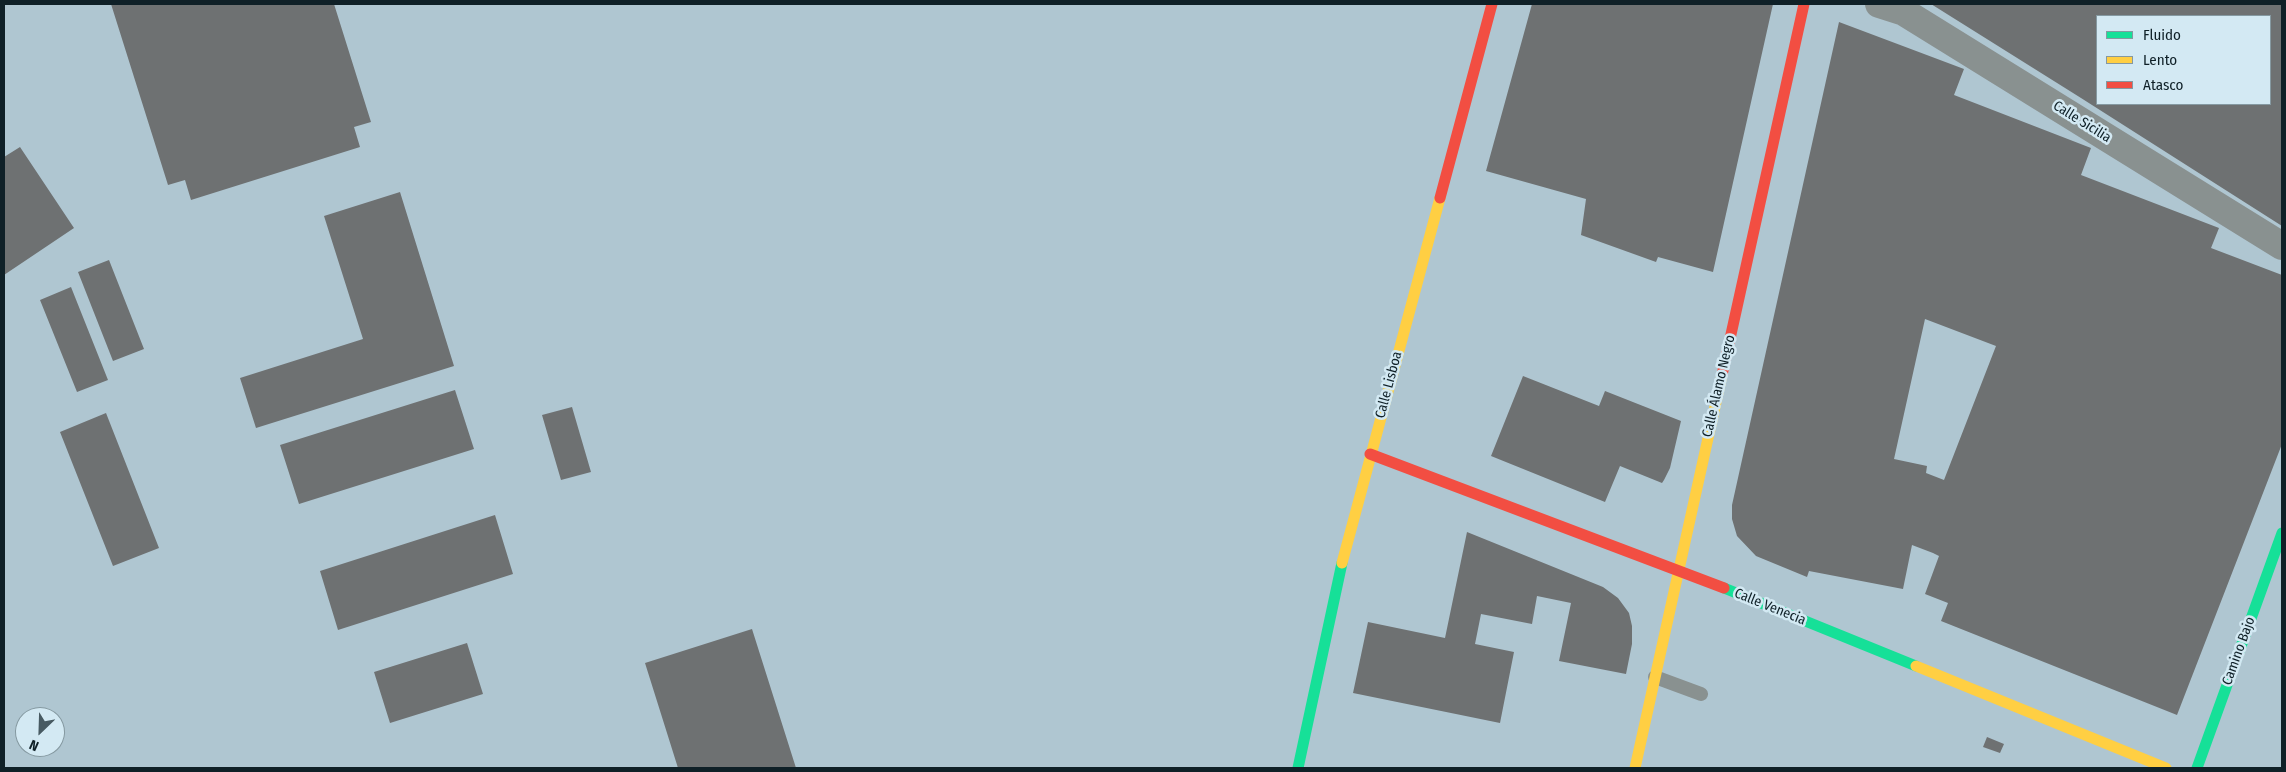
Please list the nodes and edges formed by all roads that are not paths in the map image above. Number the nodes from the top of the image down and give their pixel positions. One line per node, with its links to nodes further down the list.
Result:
1 (1492, 4): 5 (street, Calle Lisboa)
2 (1804, 4): 7 (street, Calle Álamo Negro)
3 (1879, 4): 4 (street, Calle Sicilia)
4 (2282, 246)
5 (1370, 454): 7 (street, Calle Venecia); 10 (street, Calle Lisboa)
6 (2282, 533): 13 (street, Camino Bajo)
7 (1678, 570): 8 (street, Calle Álamo Negro); 12 (street, Calle Venecia)
8 (1655, 677): 9 (lane); 11 (street, Calle Álamo Negro)
9 (1701, 694)
10 (1298, 768)
11 (1635, 768)
12 (2166, 768)
13 (2197, 768)

